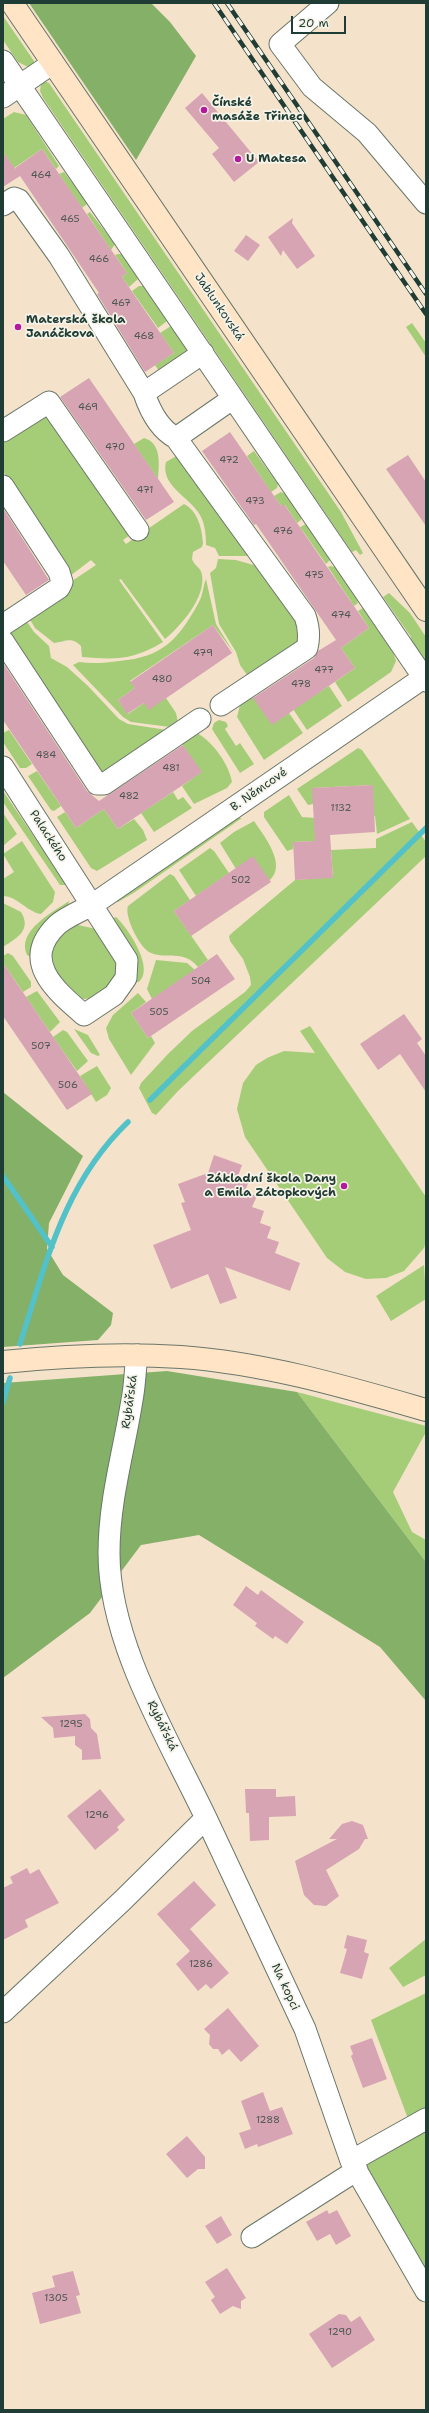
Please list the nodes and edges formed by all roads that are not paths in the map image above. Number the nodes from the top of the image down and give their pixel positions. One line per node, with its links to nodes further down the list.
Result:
1 (12, 3): 4 (main road, Jablunkovská)
2 (328, 3): 6 (street)
3 (3, 61): 5 (street)
4 (53, 63): 5 (street); 15 (main road, Jablunkovská)
5 (11, 92): 8 (street)
6 (426, 203)
7 (3, 205): 9 (street)
8 (203, 353): 9 (street); 10 (street)
9 (144, 393): 12 (street)
10 (232, 399): 12 (street); 18 (street)
11 (3, 431): 14 (street)
12 (176, 438): 19 (street)
13 (3, 486): 16 (street)
14 (138, 530)
15 (426, 610)
16 (3, 626)
17 (3, 641): 20 (street)
18 (425, 678): 22 (street, B. Němcové)
19 (221, 706)
20 (200, 719)
21 (3, 767): 22 (street, Palackého)
22 (92, 905): 22 (street)
23 (136, 1355): 24 (main road); 25 (main road); 26 (street, Rybářská)
24 (3, 1362)
25 (426, 1410)
26 (206, 1818): 27 (street); 29 (street, Na kopci)
27 (3, 2012)
28 (426, 2119): 29 (street)
29 (354, 2166): 30 (street); 31 (street, Na kopci)
30 (252, 2238)
31 (426, 2291)

